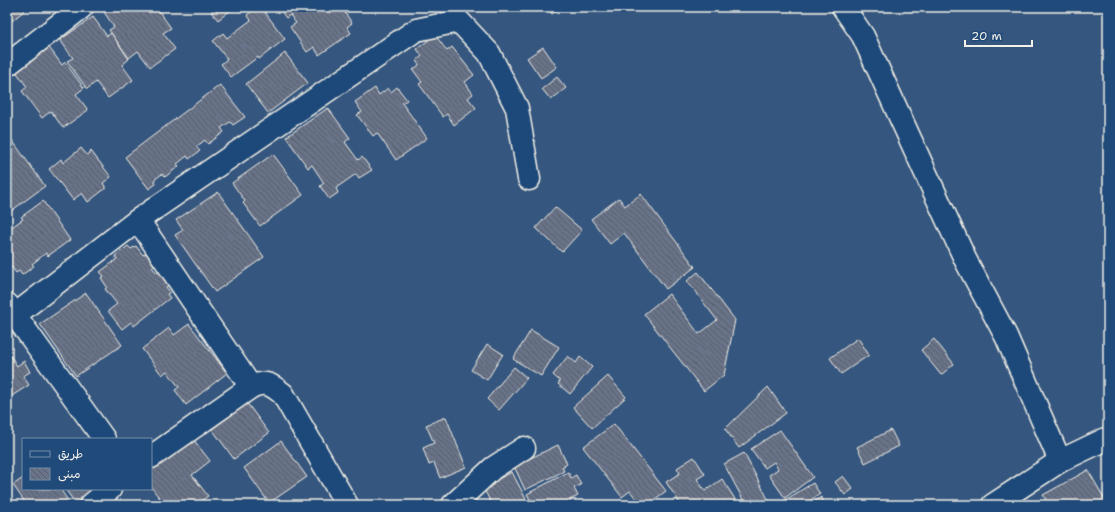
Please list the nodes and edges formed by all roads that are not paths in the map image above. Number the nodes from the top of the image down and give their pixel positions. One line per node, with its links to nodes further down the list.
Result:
1 (82, 7): 3 (street)
2 (843, 7): 12 (street)
3 (7, 65)
4 (529, 179): 5 (street)
5 (138, 220): 6 (street); 7 (street)
6 (11, 310): 8 (street)
7 (251, 387): 11 (street); 15 (street)
8 (103, 438)
9 (1108, 438): 12 (street)
10 (524, 448): 16 (street)
11 (152, 456)
12 (1060, 461): 17 (street)
13 (109, 490): 14 (street)
14 (91, 505)
15 (347, 505)
16 (453, 505)
17 (993, 505)

